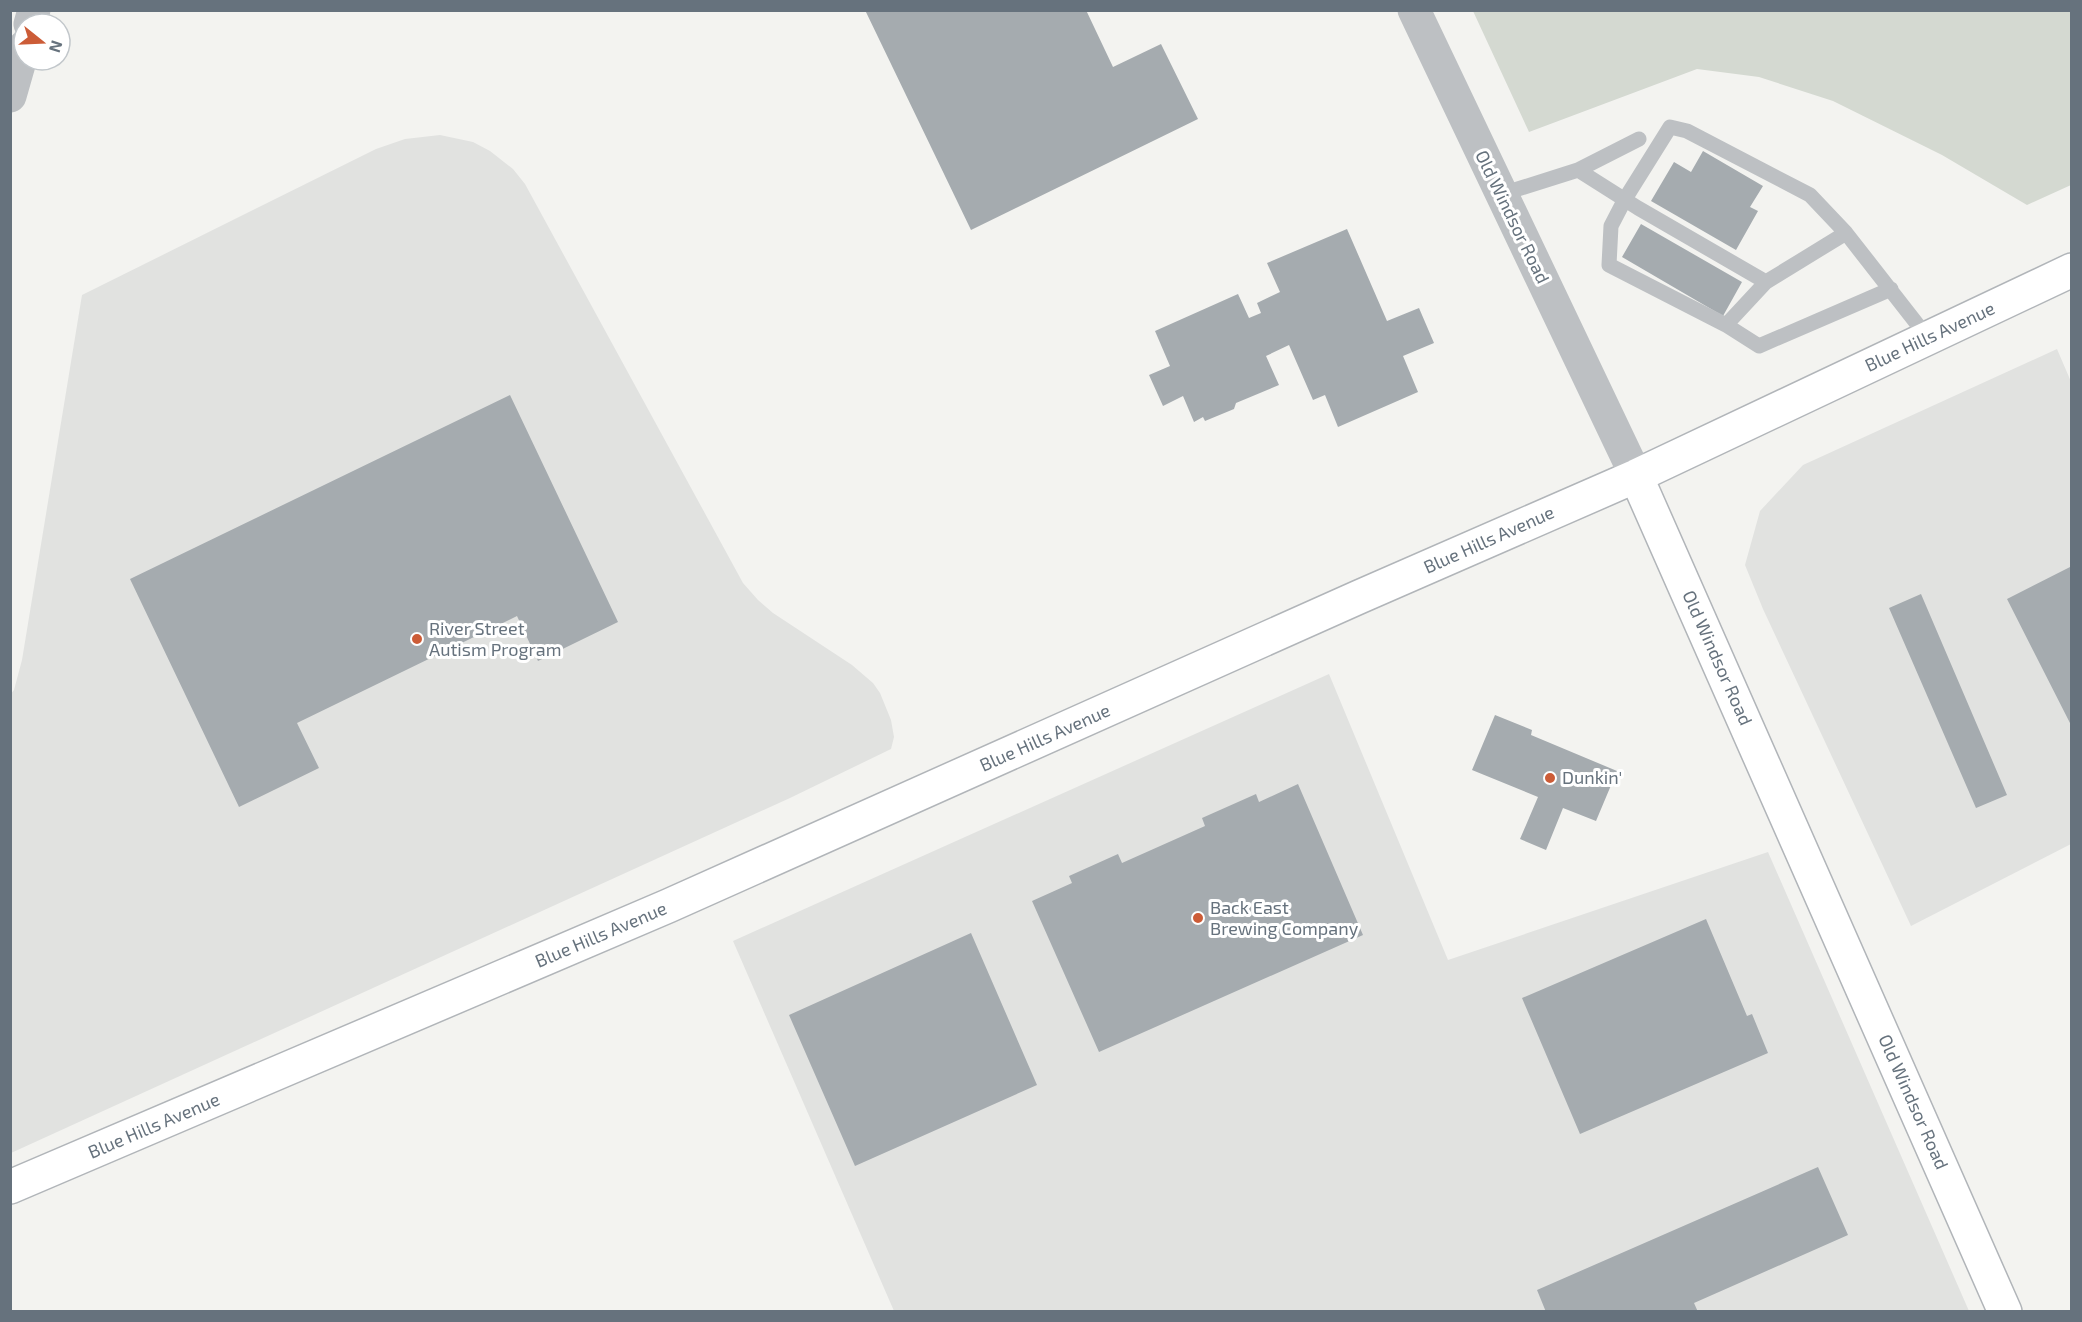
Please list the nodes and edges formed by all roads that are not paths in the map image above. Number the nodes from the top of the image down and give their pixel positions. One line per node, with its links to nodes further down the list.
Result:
1 (1414, 10): 6 (street, Old Windsor Road)
2 (17, 72): 3 (street)
3 (10, 96)
4 (1639, 139): 5 (lane)
5 (1578, 170): 6 (lane); 7 (lane)
6 (1502, 194): 14 (street, Old Windsor Road)
7 (1625, 199): 8 (lane); 10 (lane); 12 (lane)
8 (1846, 233): 10 (lane); 11 (lane)
9 (2072, 270): 13 (main road, Blue Hills Avenue)
10 (1766, 282): 12 (lane)
11 (1891, 289): 12 (lane); 13 (lane)
12 (1726, 325)
13 (1928, 338): 14 (main road, Blue Hills Avenue)
14 (1636, 476): 15 (main road, Blue Hills Avenue); 16 (main road, Old Windsor Road)
15 (10, 1187)
16 (2005, 1311)

